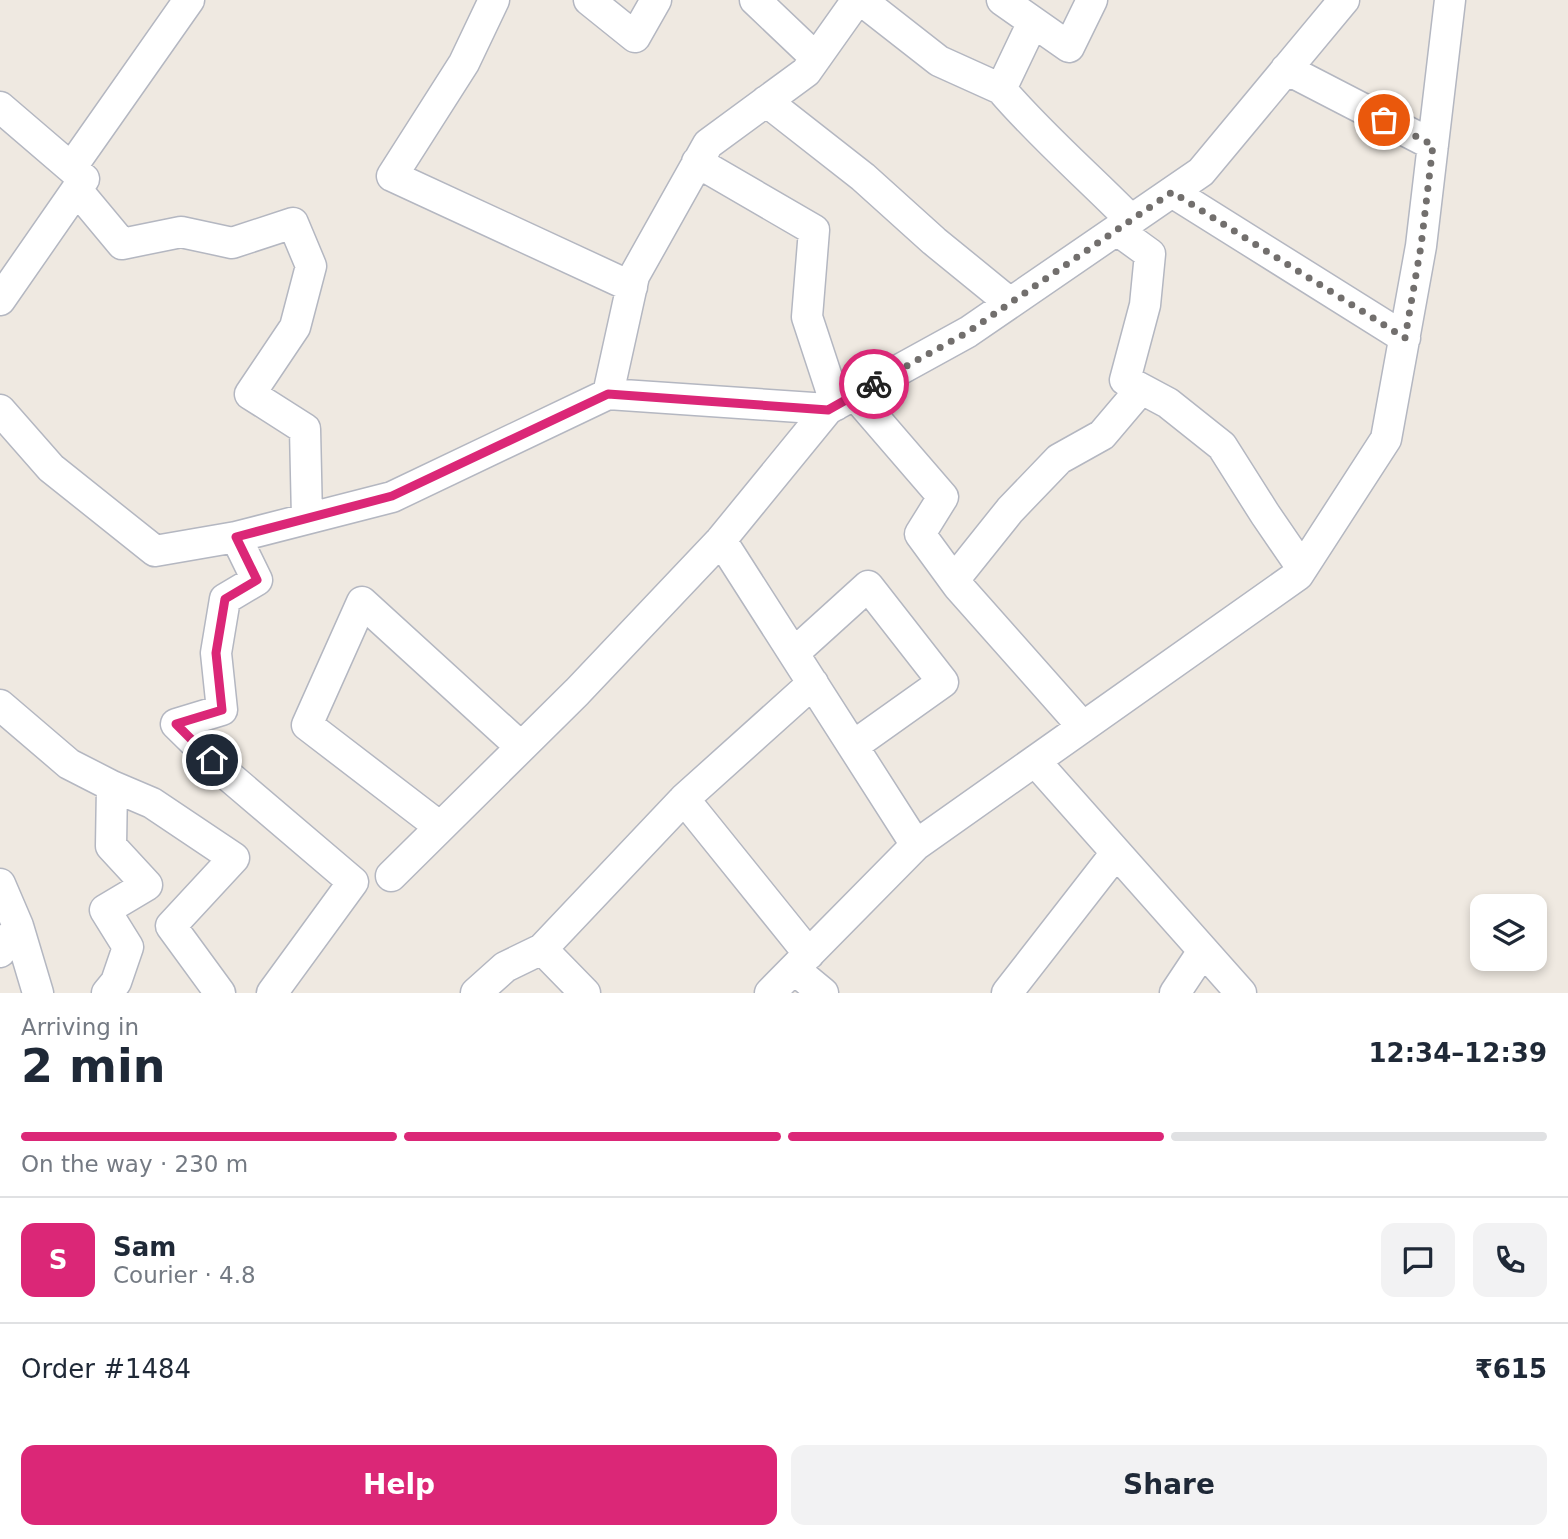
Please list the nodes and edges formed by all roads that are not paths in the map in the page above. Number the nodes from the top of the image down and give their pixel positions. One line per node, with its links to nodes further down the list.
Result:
1 (189, 0): 19 (street)
2 (494, 0): 22 (street)
3 (589, 0): 4 (street)
4 (656, 0)
5 (755, 0): 12 (street)
6 (859, 0): 12 (street); 14 (street)
7 (1002, 0): 11 (street)
8 (1092, 0): 11 (street)
9 (1344, 0): 13 (street)
10 (1450, 0): 17 (street)
11 (1033, 22): 14 (street)
12 (816, 58): 15 (street)
13 (1286, 69): 17 (street); 20 (street)
14 (1001, 89): 21 (street)
15 (766, 101): 18 (street); 24 (street)
16 (0, 107): 19 (street)
17 (1433, 145): 25 (street)
18 (697, 162): 22 (street); 28 (street)
19 (74, 179): 23 (street); 30 (street)
20 (1172, 192): 21 (street); 25 (street)
21 (1124, 225): 24 (street); 26 (street)
22 (632, 287): 27 (street)
23 (0, 300)
24 (1010, 303): 28 (street)
25 (1405, 338): 33 (street)
26 (1141, 388): 33 (street); 34 (street)
27 (608, 394): 28 (street); 30 (street)
28 (840, 403): 32 (street); 34 (street)
29 (0, 410): 31 (street)
30 (307, 518): 31 (street)
31 (236, 537): 57 (street)
32 (721, 540): 35 (street); 40 (street)
33 (1302, 568): 38 (street)
34 (954, 580): 38 (street)
35 (794, 653): 36 (street); 39 (street)
36 (813, 684): 39 (street); 43 (street)
37 (0, 705): 42 (street)
38 (1083, 727): 41 (street)
39 (853, 746): 45 (street)
40 (521, 747): 44 (street); 44 (street)
41 (1035, 761): 45 (street); 46 (street)
42 (112, 786): 55 (street); 56 (street)
43 (684, 799): 50 (street); 53 (street)
44 (440, 827): 47 (street)
45 (916, 845): 53 (street)
46 (1116, 853): 52 (street); 62 (street)
47 (391, 876)
48 (0, 884): 49 (street)
49 (18, 926): 51 (street); 54 (street)
50 (542, 949): 58 (street); 59 (street)
51 (0, 951)
52 (1203, 951): 63 (street); 64 (street)
53 (802, 962): 60 (street); 61 (street)
54 (38, 993)
55 (107, 993)
56 (220, 993)
57 (272, 993)
58 (477, 993)
59 (585, 993)
60 (770, 993)
61 (824, 993)
62 (1007, 993)
63 (1175, 993)
64 (1241, 993)

